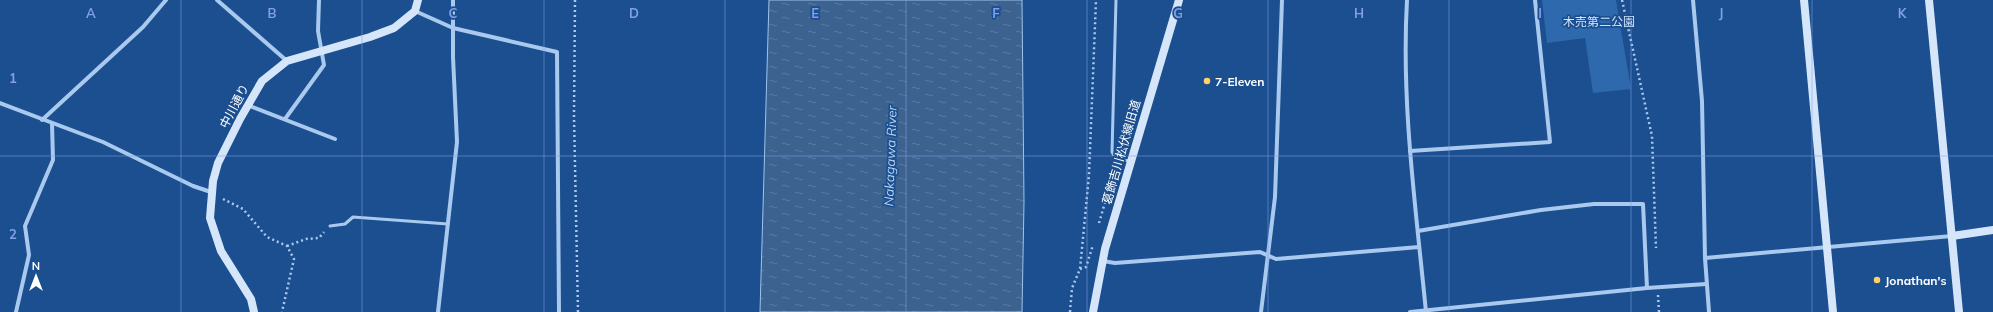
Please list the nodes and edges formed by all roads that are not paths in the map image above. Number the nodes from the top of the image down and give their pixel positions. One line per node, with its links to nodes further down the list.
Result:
1 (166, 0): 22 (street)
2 (217, 0): 18 (street)
3 (319, 0): 17 (street)
4 (418, 0): 15 (street)
5 (453, 0): 16 (street)
6 (1116, 0): 26 (lane)
7 (1179, 0): 26 (street, 葛飾吉川松伏線旧道)
8 (1282, 0): 35 (street)
9 (1407, 0): 25 (street)
10 (1535, 0): 25 (street)
11 (1693, 0): 36 (street)
12 (1804, 0): 34 (street)
13 (1929, 0): 14 (street); 32 (street)
14 (1933, 0)
15 (415, 11): 16 (street); 17 (street, 中川通り)
16 (453, 28): 28 (street); 44 (street)
17 (322, 50): 18 (street, 中川通り); 21 (street)
18 (287, 61): 20 (street, 中川通り)
19 (0, 103): 22 (street)
20 (247, 105): 21 (street); 27 (street, 中川通り)
21 (285, 119): 24 (street)
22 (42, 120): 23 (street)
23 (52, 124): 27 (street); 41 (street)
24 (334, 139)
25 (1410, 151): 31 (street)
26 (1131, 162): 37 (street, 葛飾吉川松伏線旧道)
27 (211, 192): 42 (street, 中川通り)
28 (448, 224): 29 (lane); 43 (street)
29 (330, 226)
30 (1993, 230): 32 (street)
31 (1418, 232): 33 (street); 39 (street)
32 (1952, 236): 34 (street); 50 (street)
33 (1420, 247): 35 (street); 40 (street)
34 (1827, 248): 36 (street); 49 (street)
35 (1269, 255): 37 (street); 46 (street)
36 (1705, 258): 38 (street)
37 (1103, 261): 45 (street, 葛飾吉川松伏線旧道)
38 (1706, 284): 39 (street); 48 (street)
39 (1647, 288): 40 (street)
40 (1426, 311): 47 (street)
41 (16, 312)
42 (254, 312)
43 (438, 312)
44 (559, 312)
45 (1093, 312)
46 (1261, 312)
47 (1410, 312)
48 (1709, 312)
49 (1833, 312)
50 (1959, 312)

